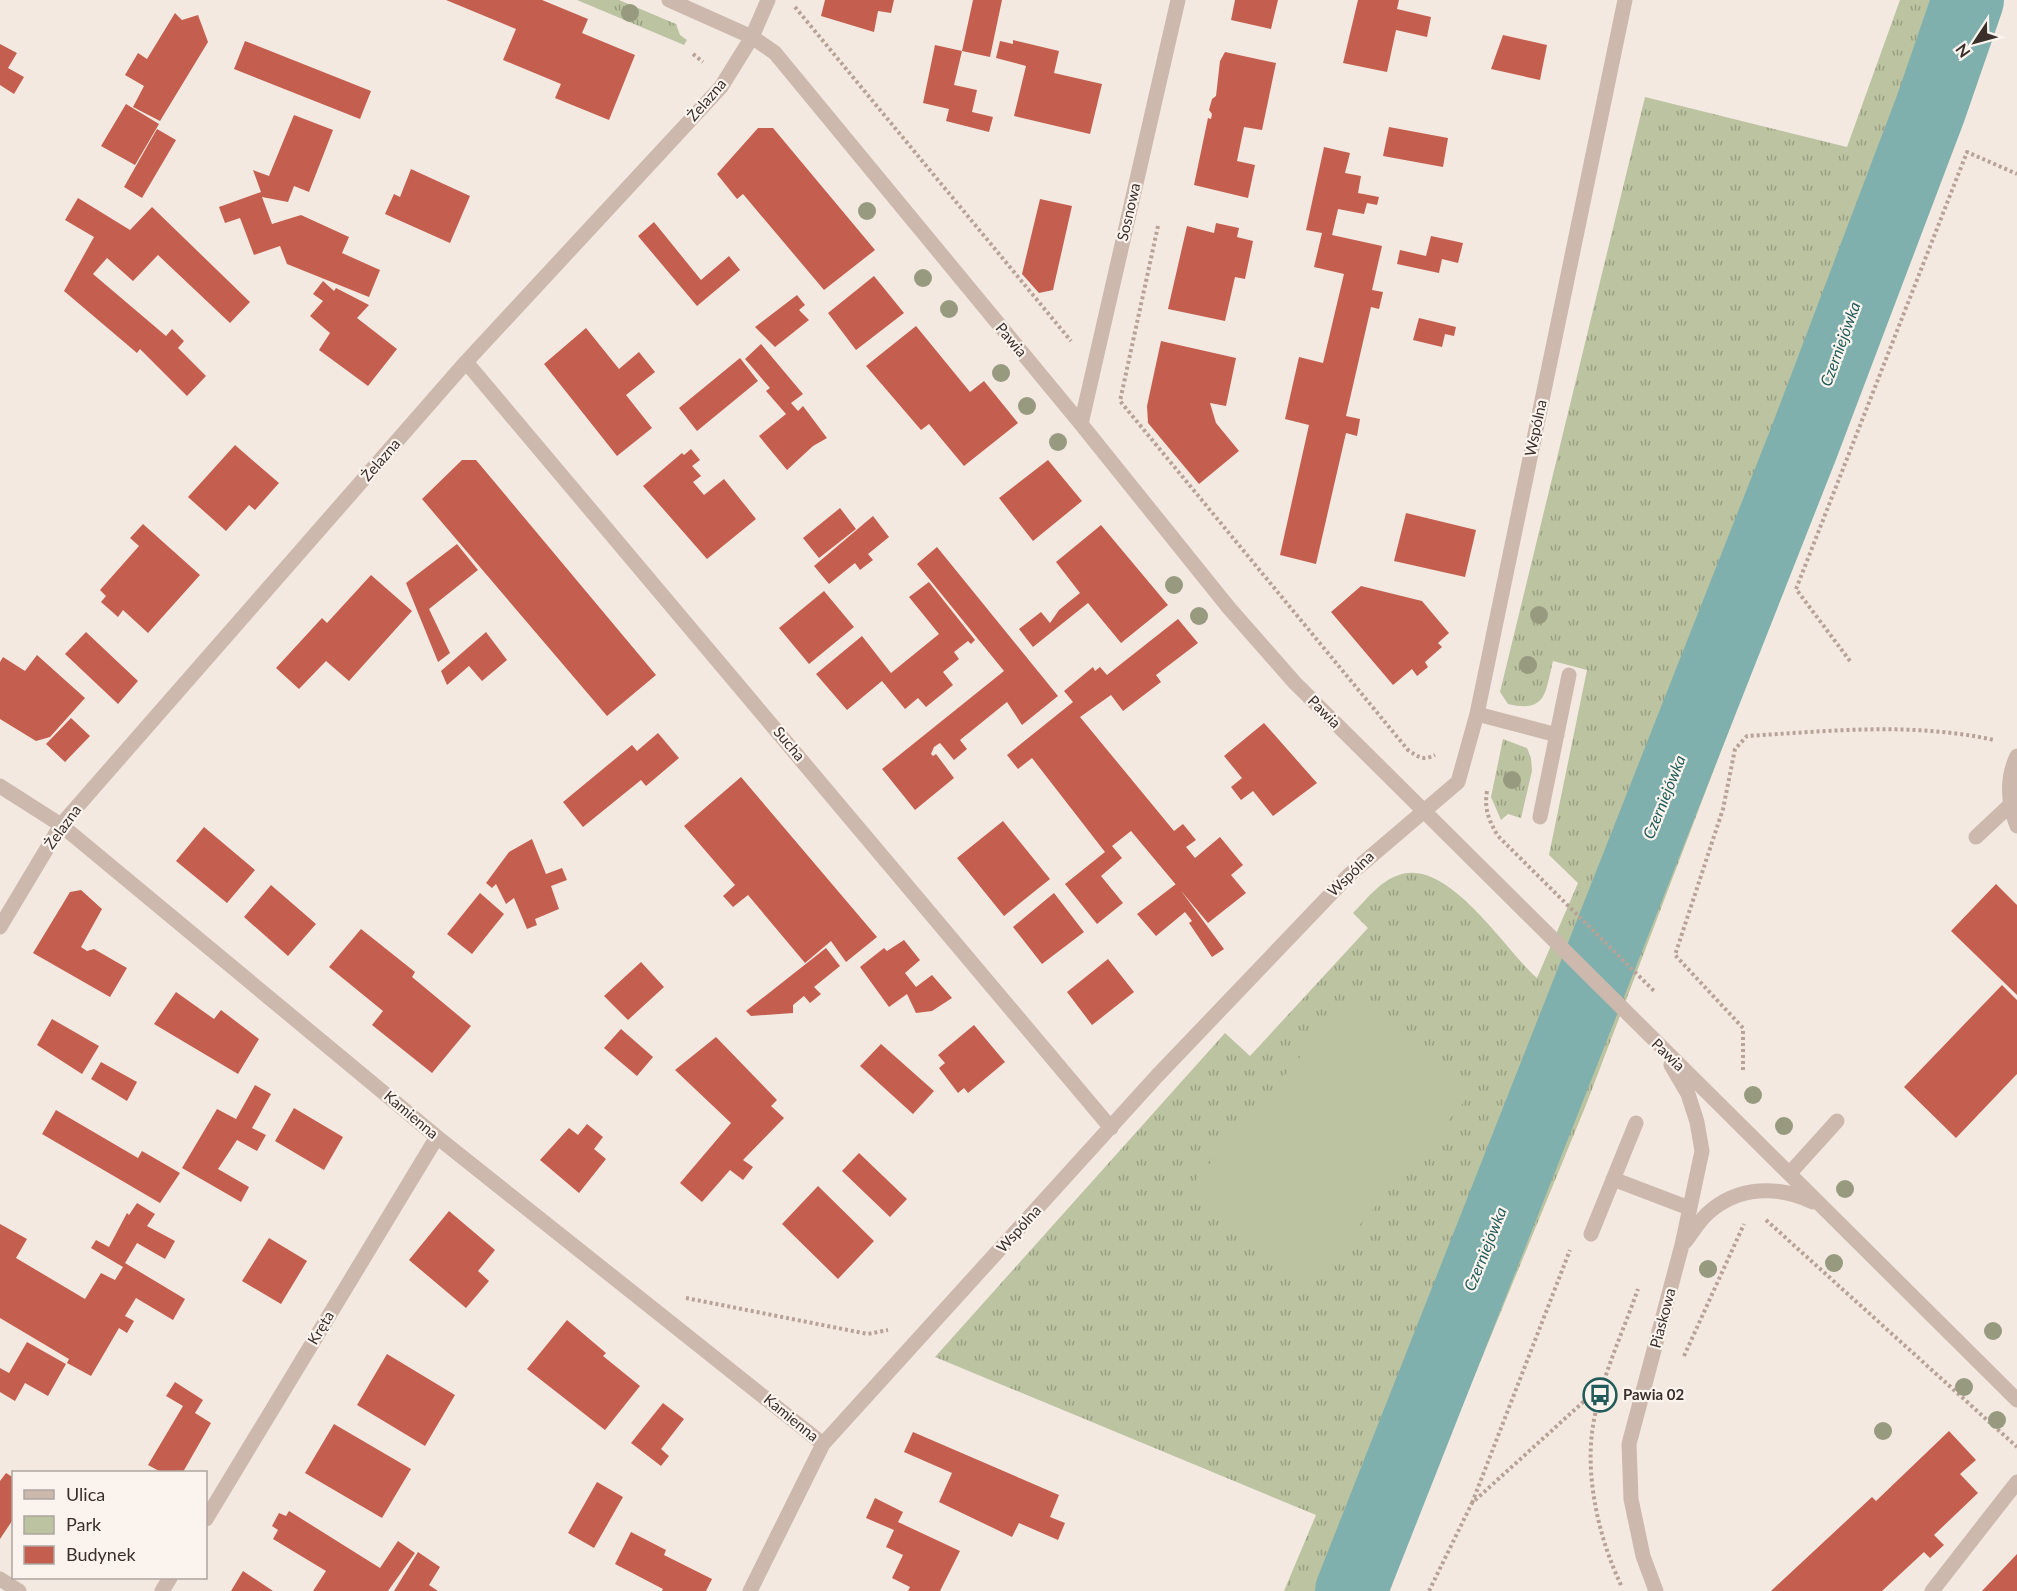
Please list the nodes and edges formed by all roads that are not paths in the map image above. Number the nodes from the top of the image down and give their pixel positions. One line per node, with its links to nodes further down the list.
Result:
1 (669, 0): 5 (street, Pawia)
2 (768, 0): 5 (street, Żelazna)
3 (1178, 0): 7 (street, Sosnowa)
4 (1625, 0): 9 (street, Wspólna)
5 (752, 37): 6 (street, Żelazna); 7 (street, Pawia)
6 (466, 362): 16 (street, Żelazna); 23 (street, Sucha)
7 (1081, 424): 14 (street, Pawia)
8 (1569, 675): 10 (street)
9 (1477, 714): 10 (street); 14 (street, Wspólna)
10 (1557, 735): 15 (street)
11 (2017, 756): 13 (street)
12 (0, 786): 16 (street, Kamienna)
13 (2009, 806): 17 (street); 18 (street)
14 (1424, 812): 20 (street, Pawia); 23 (street, Wspólna)
15 (1540, 817)
16 (61, 825): 19 (street, Żelazna); 24 (street, Kamienna)
17 (2017, 826)
18 (1976, 837)
19 (0, 927)
20 (1662, 1049): 25 (street, Pawia); 28 (street, Piaskowa)
21 (1837, 1121): 25 (street)
22 (1636, 1124): 26 (street)
23 (1111, 1128): 32 (street, Wspólna)
24 (437, 1137): 32 (street, Kamienna); 34 (street, Kręta)
25 (1790, 1173): 27 (street, Pawia)
26 (1613, 1179): 28 (street); 29 (street)
27 (1824, 1207): 30 (street); 31 (street, Pawia)
28 (1689, 1208): 30 (street, Piaskowa)
29 (1591, 1234)
30 (1682, 1245): 38 (street, Piaskowa)
31 (2017, 1400)
32 (823, 1444): 37 (street, Wspólna)
33 (2017, 1482): 39 (street)
34 (207, 1517)
35 (0, 1579): 36 (street)
36 (19, 1591)
37 (750, 1591)
38 (1656, 1591)
39 (1932, 1591)

